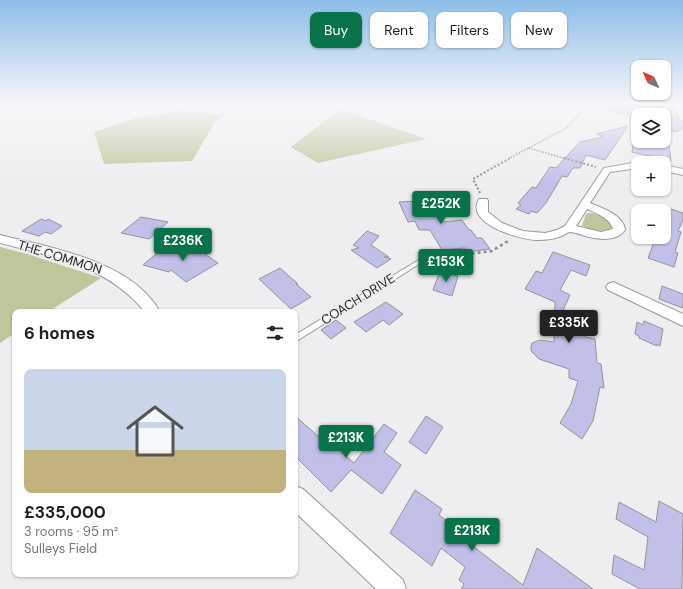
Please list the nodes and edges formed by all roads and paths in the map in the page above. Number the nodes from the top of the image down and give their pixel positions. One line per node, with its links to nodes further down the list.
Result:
1 (559, 131): 2 (path)
2 (527, 148): 5 (path); 7 (path)
3 (631, 166): 5 (street)
4 (671, 169): 6 (street)
5 (607, 170): 8 (street)
6 (683, 172)
7 (483, 200): 10 (street)
8 (585, 205): 9 (street); 9 (street)
9 (569, 228): 10 (street)
10 (518, 234): 12 (path)
11 (0, 239): 14 (street, THE COMMON)
12 (422, 260): 16 (lane, COACH DRIVE)
13 (613, 287): 15 (street)
14 (151, 309)
15 (683, 320)
16 (298, 337)
17 (298, 500): 18 (street)
18 (394, 589)

